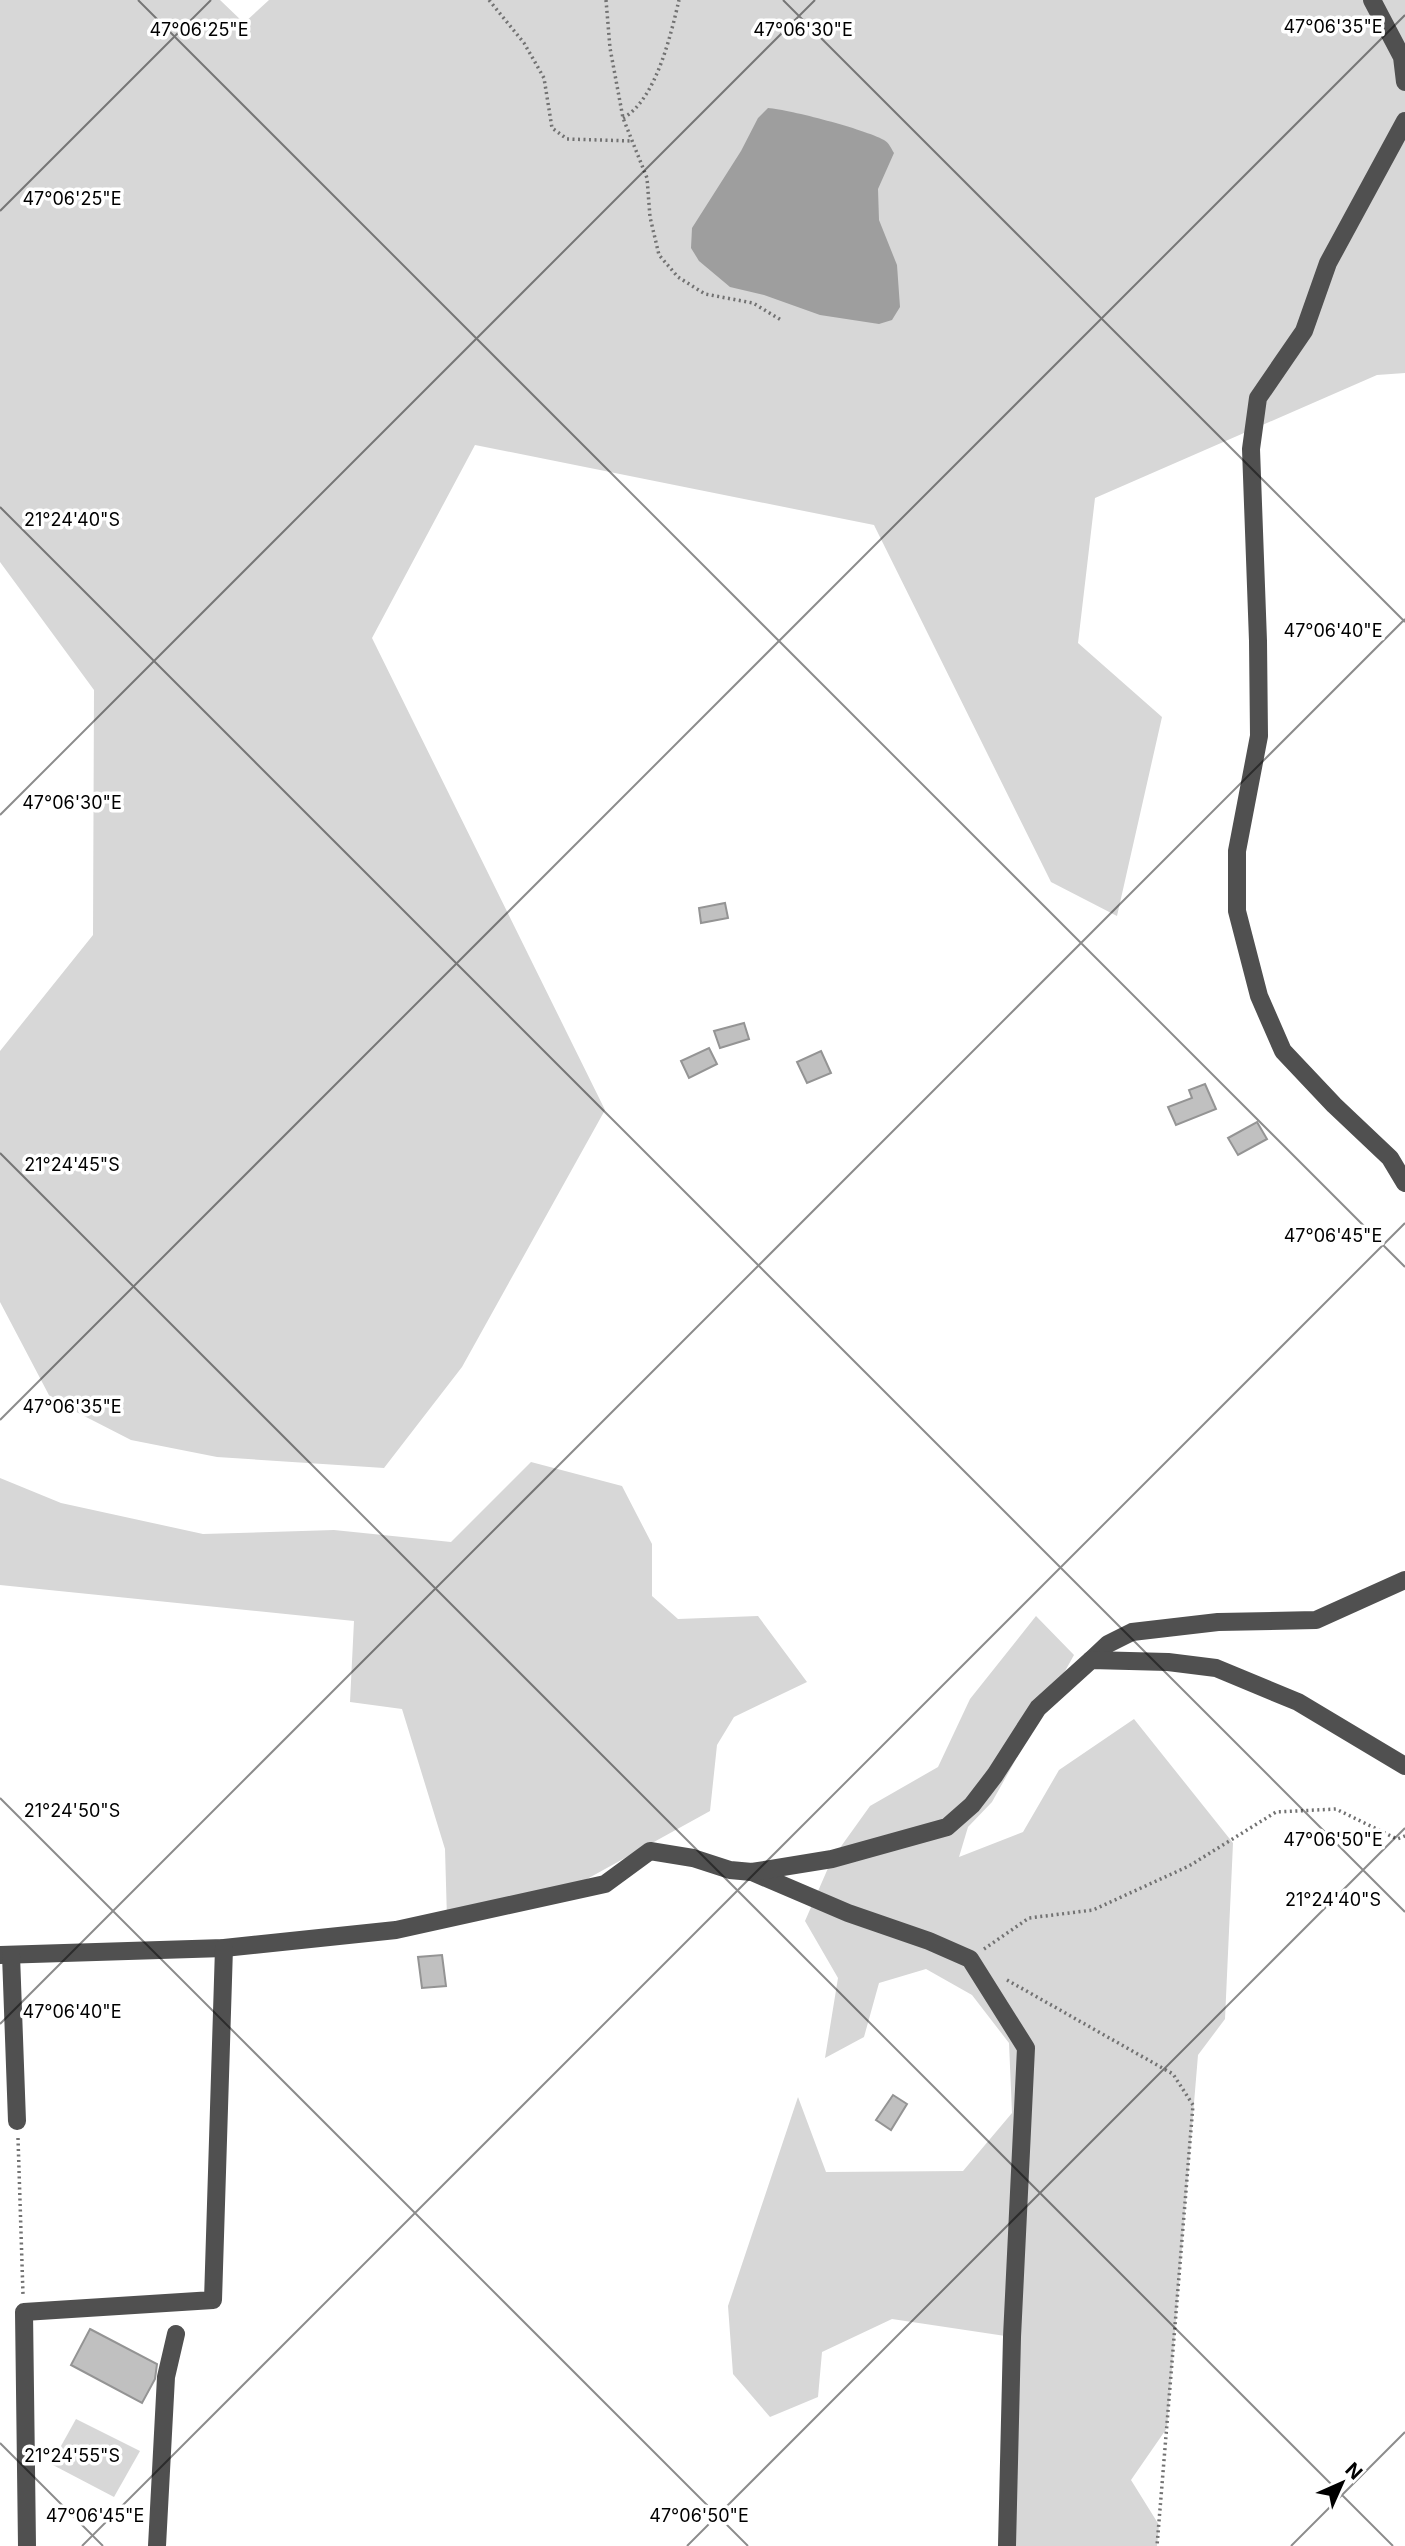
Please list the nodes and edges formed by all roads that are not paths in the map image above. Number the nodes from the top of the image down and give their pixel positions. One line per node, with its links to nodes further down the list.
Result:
1 (1372, 0): 2 (street)
2 (1405, 82)
3 (1405, 121): 4 (street)
4 (1405, 1182)
5 (1405, 1580): 6 (street)
6 (1091, 1660): 7 (street); 8 (street)
7 (1405, 1766)
8 (752, 1872): 9 (street); 15 (street)
9 (224, 1948): 10 (street); 13 (street)
10 (6, 1955): 11 (street)
11 (17, 2121)
12 (176, 2334): 14 (street)
13 (27, 2546)
14 (157, 2546)
15 (1007, 2546)

